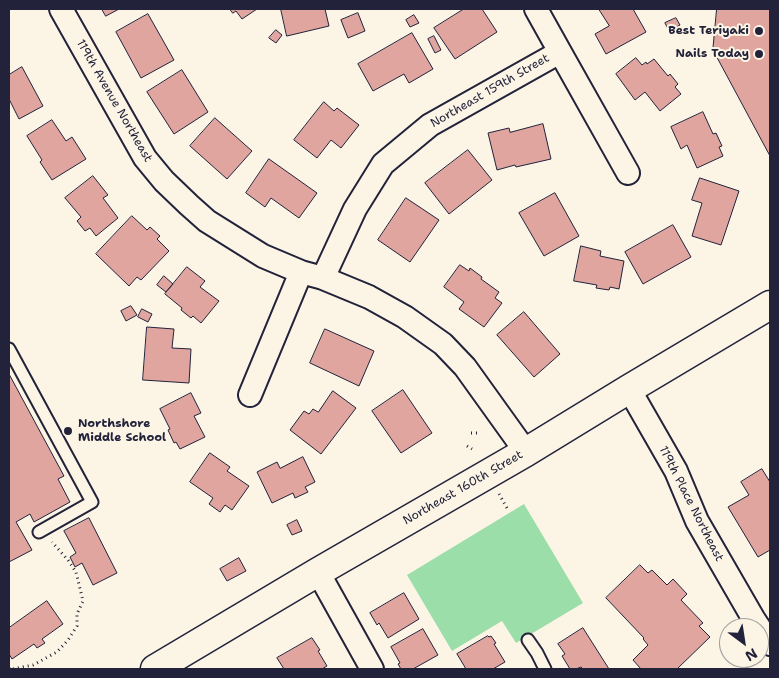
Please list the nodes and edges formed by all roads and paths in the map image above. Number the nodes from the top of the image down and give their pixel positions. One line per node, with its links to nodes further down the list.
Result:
1 (61, 9): 5 (street, 119th Avenue Northeast)
2 (536, 9): 3 (street)
3 (560, 52): 4 (street); 6 (street, Northeast 159th Street)
4 (628, 173)
5 (301, 272): 6 (street, 119th Avenue Northeast); 10 (street)
6 (323, 278): 15 (street, 119th Avenue Northeast)
7 (770, 305): 9 (main road, Northeast 160th Street)
8 (9, 349): 18 (lane)
9 (629, 389): 15 (main road, Northeast 160th Street); 21 (street, 119th Place Northeast)
10 (250, 395)
11 (471, 433): 12 (path)
12 (478, 433)
13 (467, 446): 14 (path)
14 (472, 448)
15 (526, 452): 19 (main road, Northeast 160th Street)
16 (499, 494): 17 (path)
17 (507, 508)
18 (39, 532): 22 (path)
19 (318, 572): 23 (main road, Northeast 160th Street); 24 (street)
20 (528, 640): 25 (lane)
21 (770, 644)
22 (11, 669)
23 (155, 669)
24 (372, 669)
25 (545, 669)

